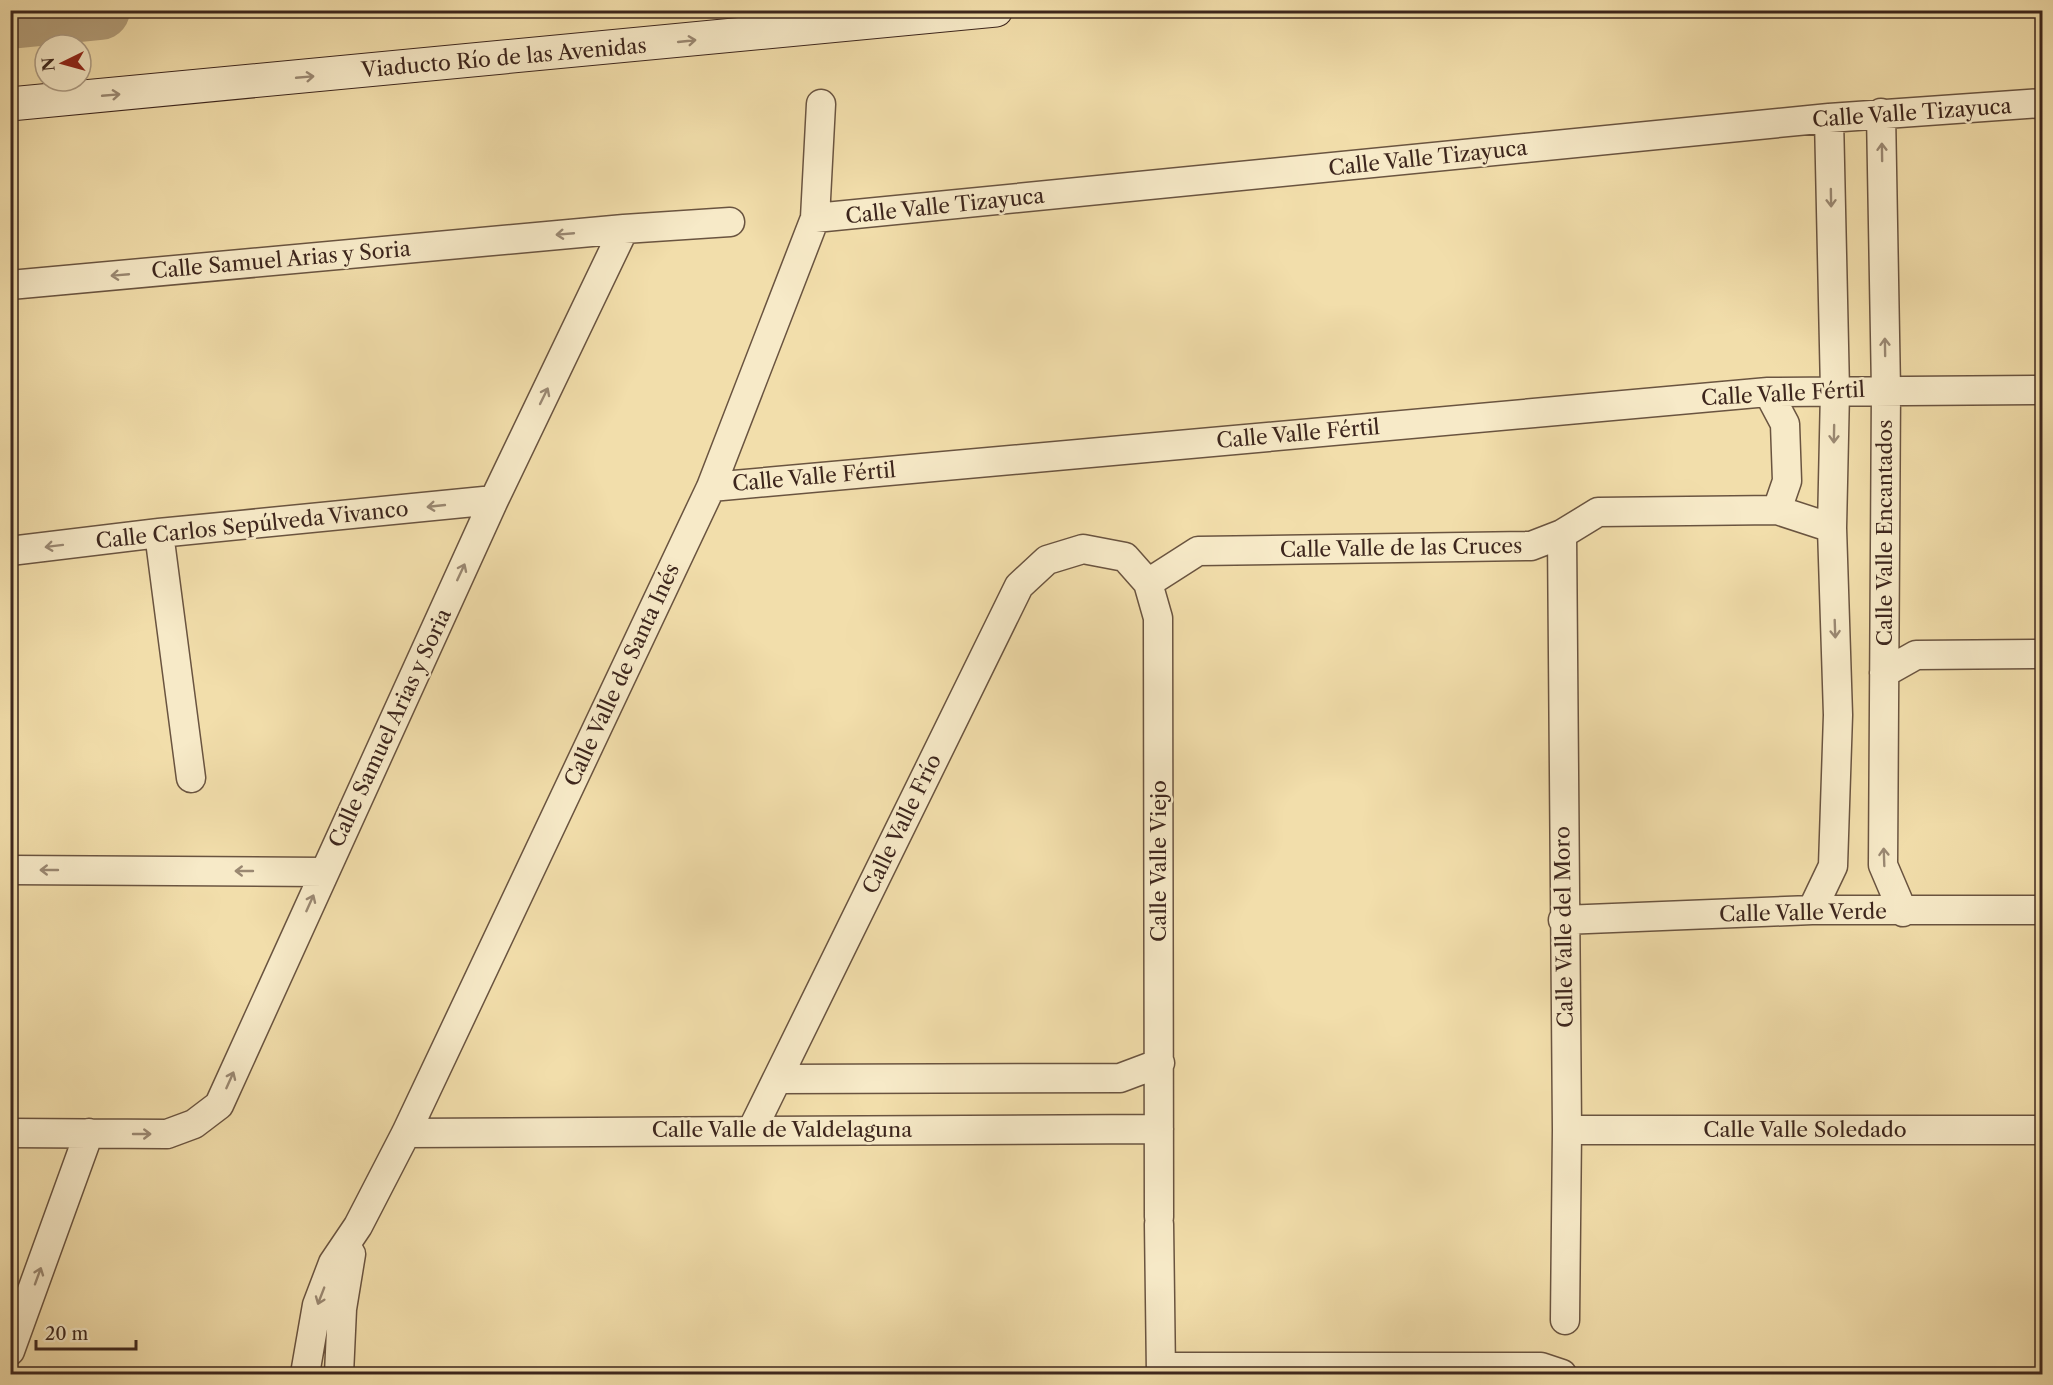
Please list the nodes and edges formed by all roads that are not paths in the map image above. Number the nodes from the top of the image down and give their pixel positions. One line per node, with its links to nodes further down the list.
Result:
1 (996, 10): 3 (main road, Viaducto Río de las Avenidas, one-way to 1)
2 (2043, 103): 5 (street, Calle Valle Tizayuca)
3 (10, 104)
4 (821, 104): 7 (street, Calle Valle de Santa Inés)
5 (1881, 114): 6 (street, Calle Valle Tizayuca); 12 (street, Calle Valle Encantados, one-way to 5)
6 (1829, 118): 7 (street, Calle Valle Tizayuca); 11 (street, one-way to 11)
7 (815, 218): 15 (street, Calle Valle de Santa Inés)
8 (730, 222): 9 (street, Calle Samuel Arias y Soria)
9 (624, 229): 10 (street, Calle Samuel Arias y Soria, one-way to 10); 16 (street, Calle Samuel Arias y Soria, one-way to 9)
10 (10, 285)
11 (1835, 390): 12 (street, Calle Valle Fértil); 14 (street, Calle Valle Fértil); 18 (street, one-way to 18)
12 (1886, 390): 13 (street, Calle Valle Fértil); 25 (street, Calle Valle Encantados)
13 (2043, 390)
14 (1768, 392): 15 (street, Calle Valle Fértil); 17 (street)
15 (711, 487): 43 (street, Calle Valle de Santa Inés)
16 (494, 500): 19 (street, Calle Carlos Sepúlveda Vivanco, one-way to 19); 30 (street, Calle Samuel Arias y Soria, one-way to 16)
17 (1777, 510): 18 (street, Calle Valle de las Cruces); 20 (street, Calle Valle de las Cruces)
18 (1832, 528): 27 (street, one-way to 27)
19 (159, 533): 22 (street, Calle Carlos Sepúlveda Vivanco, one-way to 22); 28 (street)
20 (1562, 534): 23 (street, Calle Valle de las Cruces); 34 (street, Calle Valle del Moro)
21 (1083, 549): 23 (street, Calle Valle Viejo); 36 (street, Calle Valle Frío)
22 (10, 551)
23 (1148, 583): 35 (street, Calle Valle Viejo)
24 (2043, 654): 25 (street)
25 (1884, 673): 26 (street, Calle Valle Encantados)
26 (1884, 713): 27 (street); 33 (street, Calle Valle Encantados, one-way to 26)
27 (1838, 715): 31 (street)
28 (191, 778)
29 (10, 870): 30 (street, one-way to 29)
30 (324, 872): 42 (street, Calle Samuel Arias y Soria, one-way to 30)
31 (1812, 910): 33 (street, Calle Valle Verde); 34 (street, Calle Valle Verde)
32 (2043, 910): 33 (street, Calle Valle Verde)
33 (1903, 912)
34 (1563, 920): 39 (street, Calle Valle del Moro)
35 (1160, 1063): 36 (street); 37 (street, Calle Valle Viejo)
36 (777, 1079): 38 (street, Calle Valle Frío)
37 (1159, 1129): 38 (street, Calle Valle de Valdelaguna); 47 (street, Calle Valle Viejo)
38 (752, 1130): 43 (street, Calle Valle de Valdelaguna)
39 (1567, 1130): 40 (street, Calle Valle Soledado); 45 (street, Calle Valle del Moro)
40 (2043, 1130)
41 (10, 1133): 42 (street, Calle Samuel Arias y Soria)
42 (89, 1133): 46 (street, one-way to 42)
43 (406, 1133): 44 (street, Calle Valle de Santa Inés)
44 (358, 1226): 48 (street, Calle Valle de Santa Inés, one-way to 48); 49 (street, Calle Valle de Santa Inés)
45 (1565, 1320)
46 (10, 1351)
47 (1161, 1371): 50 (street)
48 (305, 1374)
49 (339, 1374)
50 (1562, 1374)

